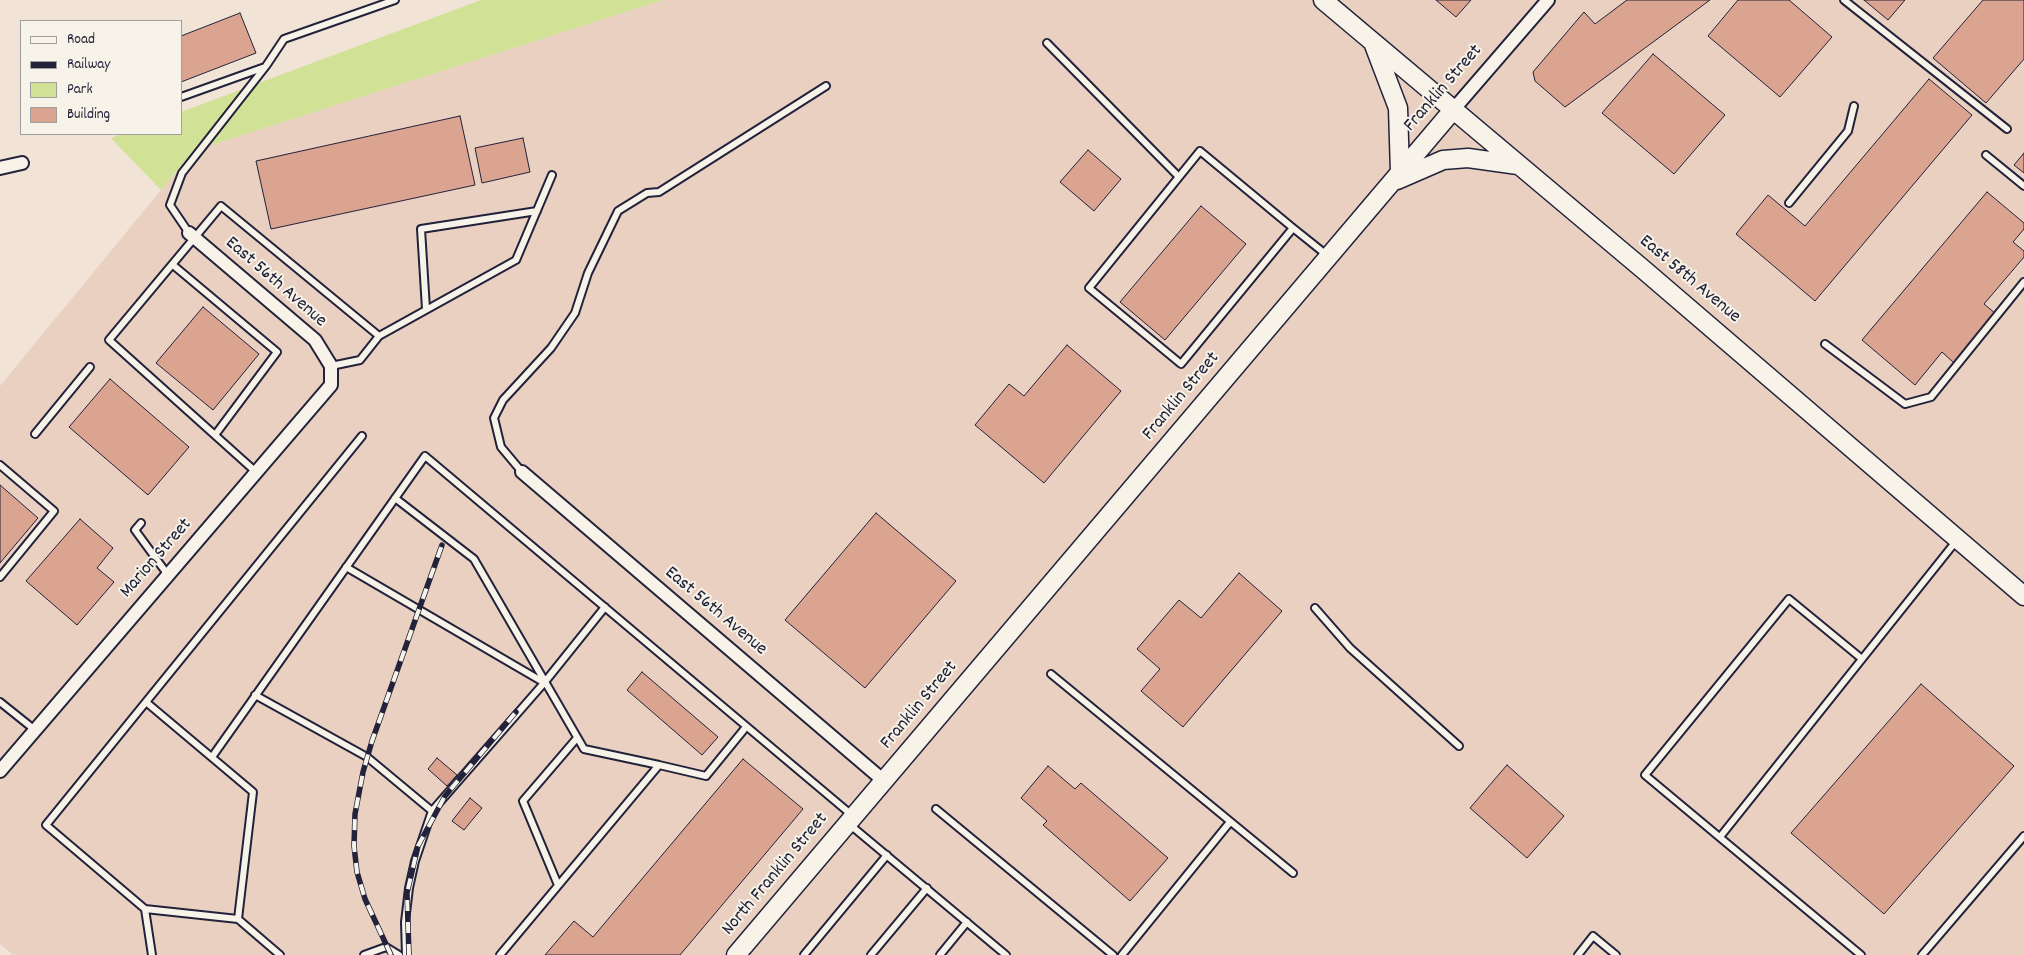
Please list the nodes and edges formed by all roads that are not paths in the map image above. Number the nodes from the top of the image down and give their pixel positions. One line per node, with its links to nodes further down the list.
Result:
1 (395, 0): 7 (lane)
2 (1324, 0): 5 (main road, East 58th Avenue)
3 (1548, 0): 11 (street, Franklin Street)
4 (1844, 0): 12 (lane)
5 (1373, 42): 11 (main road, East 58th Avenue); 19 (main road)
6 (1047, 43): 18 (lane)
7 (266, 66): 9 (lane); 24 (lane)
8 (826, 86): 38 (lane)
9 (182, 97)
10 (1854, 106): 21 (lane)
11 (1453, 110): 15 (main road, East 58th Avenue); 19 (main road, Franklin Street)
12 (2007, 130)
13 (1986, 154): 20 (lane)
14 (22, 162): 16 (street)
15 (1518, 165): 19 (main road); 41 (main road, East 58th Avenue)
16 (0, 168)
17 (552, 175): 22 (lane)
18 (1179, 177): 23 (lane); 23 (lane)
19 (1396, 178): 25 (main road, Franklin Street)
20 (2024, 186)
21 (1789, 203)
22 (537, 211): 28 (lane); 28 (lane)
23 (1294, 228): 25 (lane)
24 (193, 235): 26 (lane); 29 (lane); 31 (street, East 56th Avenue)
25 (1328, 257): 61 (main road, Franklin Street)
26 (173, 265): 34 (lane); 34 (lane)
27 (2024, 282): 30 (lane)
28 (426, 310): 29 (lane)
29 (379, 336): 31 (lane)
30 (1825, 344)
31 (331, 366): 37 (street, Marion Street)
32 (90, 367): 33 (lane)
33 (35, 434)
34 (215, 435): 37 (lane)
35 (362, 436): 53 (lane)
36 (0, 465): 44 (lane)
37 (256, 472): 43 (street, Marion Street)
38 (522, 472): 61 (street, East 56th Avenue)
39 (395, 498): 42 (lane); 46 (lane); 50 (lane)
40 (141, 523): 43 (lane)
41 (1958, 539): 45 (main road, East 58th Avenue); 48 (lane)
42 (346, 567): 50 (lane); 51 (lane)
43 (168, 575): 55 (street, Marion Street)
44 (0, 577)
45 (2024, 596)
46 (605, 607): 50 (lane); 54 (lane)
47 (1315, 608): 57 (lane)
48 (1862, 659): 67 (lane); 67 (lane)
49 (1051, 674): 65 (lane)
50 (544, 683): 56 (lane); 63 (lane)
51 (255, 695): 58 (lane); 63 (lane)
52 (0, 702): 55 (lane)
53 (146, 702): 58 (lane); 72 (lane)
54 (746, 726): 59 (lane); 64 (lane)
55 (35, 730): 60 (street, Marion Street)
56 (578, 738): 59 (lane); 70 (lane)
57 (1459, 746)
58 (212, 757): 73 (lane)
59 (659, 765): 70 (lane)
60 (0, 771)
61 (884, 781): 64 (main road, Franklin Street)
62 (936, 809): 86 (lane)
63 (432, 811): 79 (lane)
64 (851, 820): 68 (lane); 81 (main road, North Franklin Street)
65 (1230, 822): 69 (lane); 87 (lane)
66 (2024, 836): 91 (lane)
67 (1720, 837): 90 (lane)
68 (887, 854): 71 (lane); 82 (lane)
69 (1292, 873)
70 (558, 885): 80 (lane)
71 (926, 888): 74 (lane); 83 (lane)
72 (145, 909): 73 (lane); 75 (lane)
73 (238, 920): 76 (lane)
74 (967, 922): 84 (lane); 85 (lane)
75 (152, 955)
76 (280, 955)
77 (364, 955): 78 (lane)
78 (399, 955)
79 (406, 955)
80 (500, 955)
81 (736, 955)
82 (804, 955)
83 (871, 955)
84 (940, 955)
85 (1004, 955)
86 (1112, 955)
87 (1122, 955)
88 (1578, 955): 89 (lane)
89 (1616, 955)
90 (1861, 955)
91 (1922, 955)

